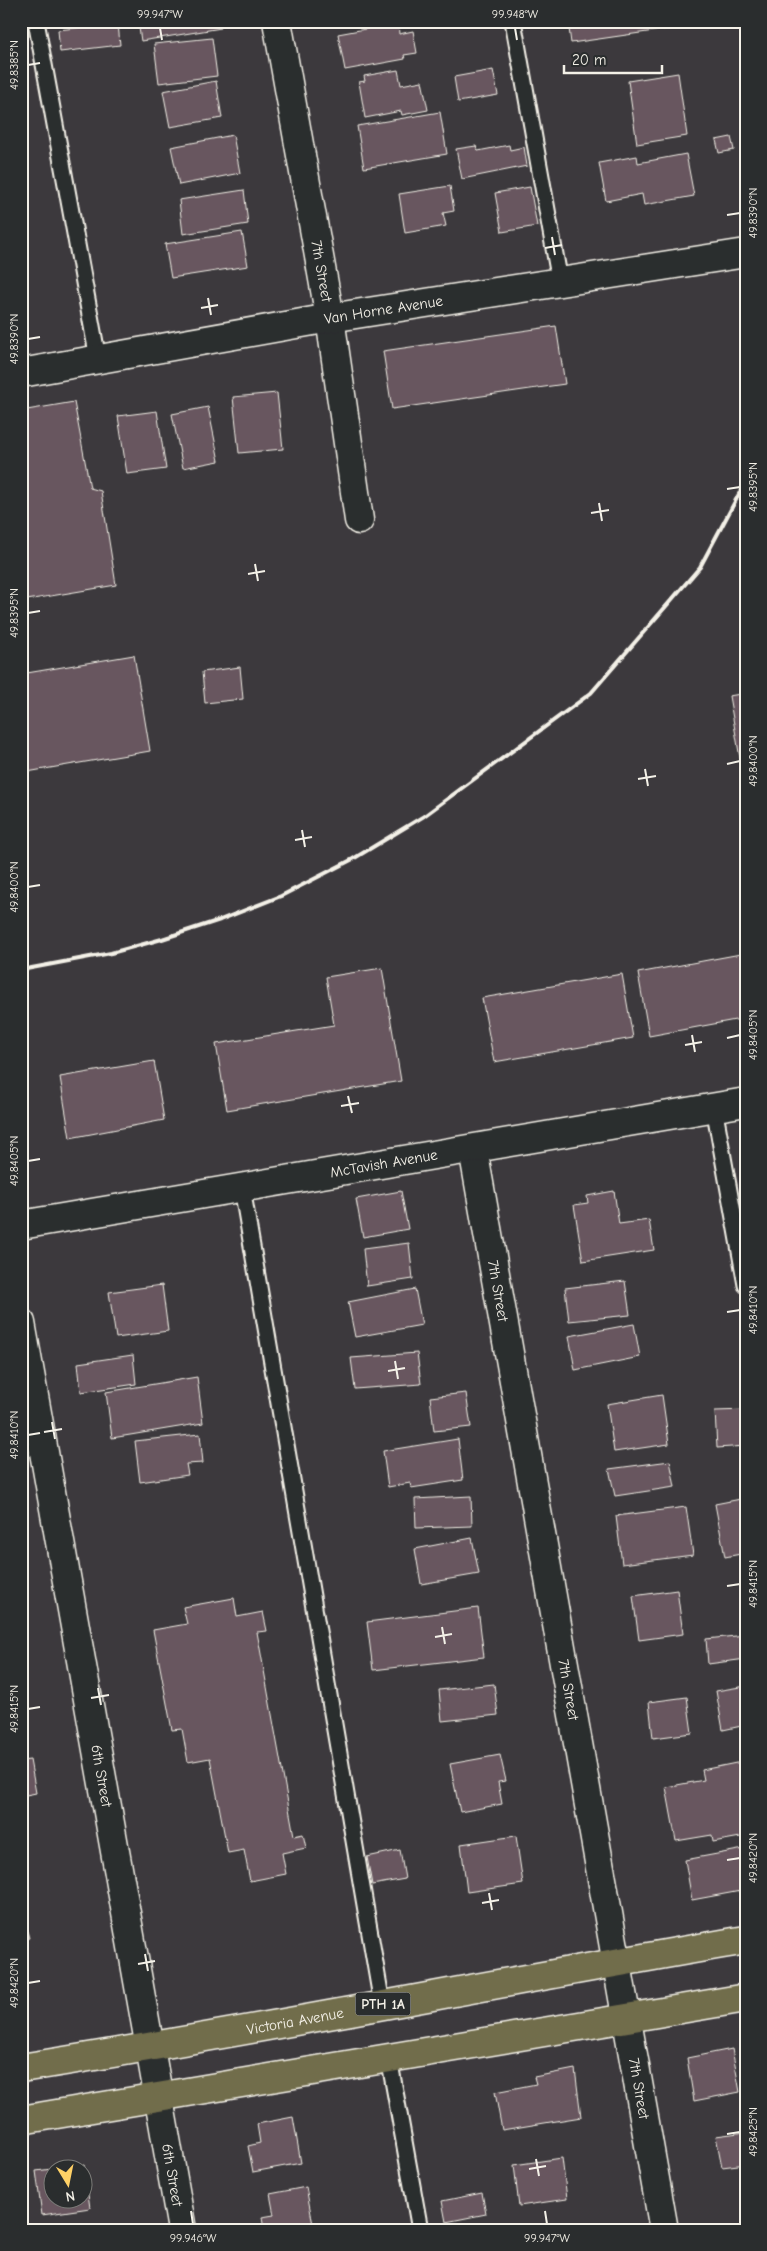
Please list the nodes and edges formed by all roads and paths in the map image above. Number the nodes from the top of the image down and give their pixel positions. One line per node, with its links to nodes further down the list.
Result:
1 (36, 21): 7 (lane)
2 (277, 21): 6 (street, 7th Street)
3 (513, 21): 5 (lane)
4 (746, 253): 5 (street, Van Horne Avenue)
5 (560, 282): 6 (street, Van Horne Avenue)
6 (330, 318): 7 (street, Van Horne Avenue); 9 (street, 7th Street)
7 (98, 359): 8 (street, Van Horne Avenue)
8 (21, 373)
9 (360, 520)
10 (746, 1102): 11 (street, McTavish Avenue)
11 (714, 1107): 12 (street, McTavish Avenue); 15 (lane)
12 (473, 1149): 13 (street, McTavish Avenue); 18 (street, 7th Street)
13 (242, 1188): 14 (street, McTavish Avenue); 20 (lane)
14 (21, 1225)
15 (746, 1285)
16 (21, 1323): 22 (street, 6th Street)
17 (746, 1940): 18 (main road, Victoria Avenue / PTH 1A)
18 (616, 1962): 20 (main road, Victoria Avenue / PTH 1A); 21 (street, 7th Street)
19 (746, 1998): 21 (main road)
20 (382, 2004): 22 (main road, Victoria Avenue / PTH 1A)
21 (627, 2018): 23 (main road); 29 (street, 7th Street)
22 (150, 2048): 24 (main road, Victoria Avenue / PTH 1A); 25 (street, 6th Street)
23 (389, 2058): 25 (main road); 28 (lane)
24 (21, 2068)
25 (158, 2096): 26 (main road); 27 (street, 6th Street)
26 (21, 2120)
27 (182, 2230)
28 (420, 2230)
29 (664, 2230)

